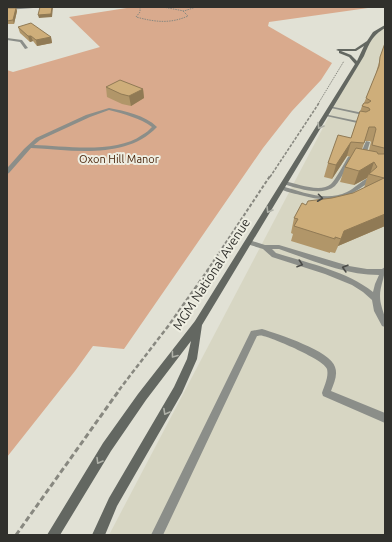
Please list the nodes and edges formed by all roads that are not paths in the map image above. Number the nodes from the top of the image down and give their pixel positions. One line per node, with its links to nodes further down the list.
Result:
1 (44, 7): 2 (street)
2 (7, 9)
3 (385, 26): 5 (main road, MGM National Avenue)
4 (7, 38): 6 (lane)
5 (368, 42): 7 (main road, MGM National Avenue); 7 (main road)
6 (26, 48)
7 (357, 64): 8 (main road, MGM National Avenue)
8 (331, 107): 9 (lane); 10 (main road, MGM National Avenue)
9 (363, 114)
10 (326, 115): 11 (lane); 18 (main road, MGM National Avenue, one-way to 18)
11 (362, 123)
12 (368, 142): 14 (lane)
13 (30, 146): 13 (lane); 16 (lane)
14 (362, 160): 15 (lane); 18 (lane)
15 (369, 162)
16 (7, 172)
17 (368, 180): 18 (lane, one-way to 17)
18 (284, 186): 19 (main road, MGM National Avenue, one-way to 19)
19 (249, 242): 20 (lane); 23 (main road, MGM National Avenue)
20 (265, 247): 21 (lane, one-way to 20); 22 (lane, one-way to 22)
21 (384, 271): 22 (lane)
22 (375, 298): 24 (lane)
23 (198, 324): 26 (main road, MGM National Avenue, one-way to 26); 27 (main road, one-way to 27)
24 (385, 324)
25 (385, 418): 28 (lane)
26 (53, 535)
27 (98, 535)
28 (157, 535)

